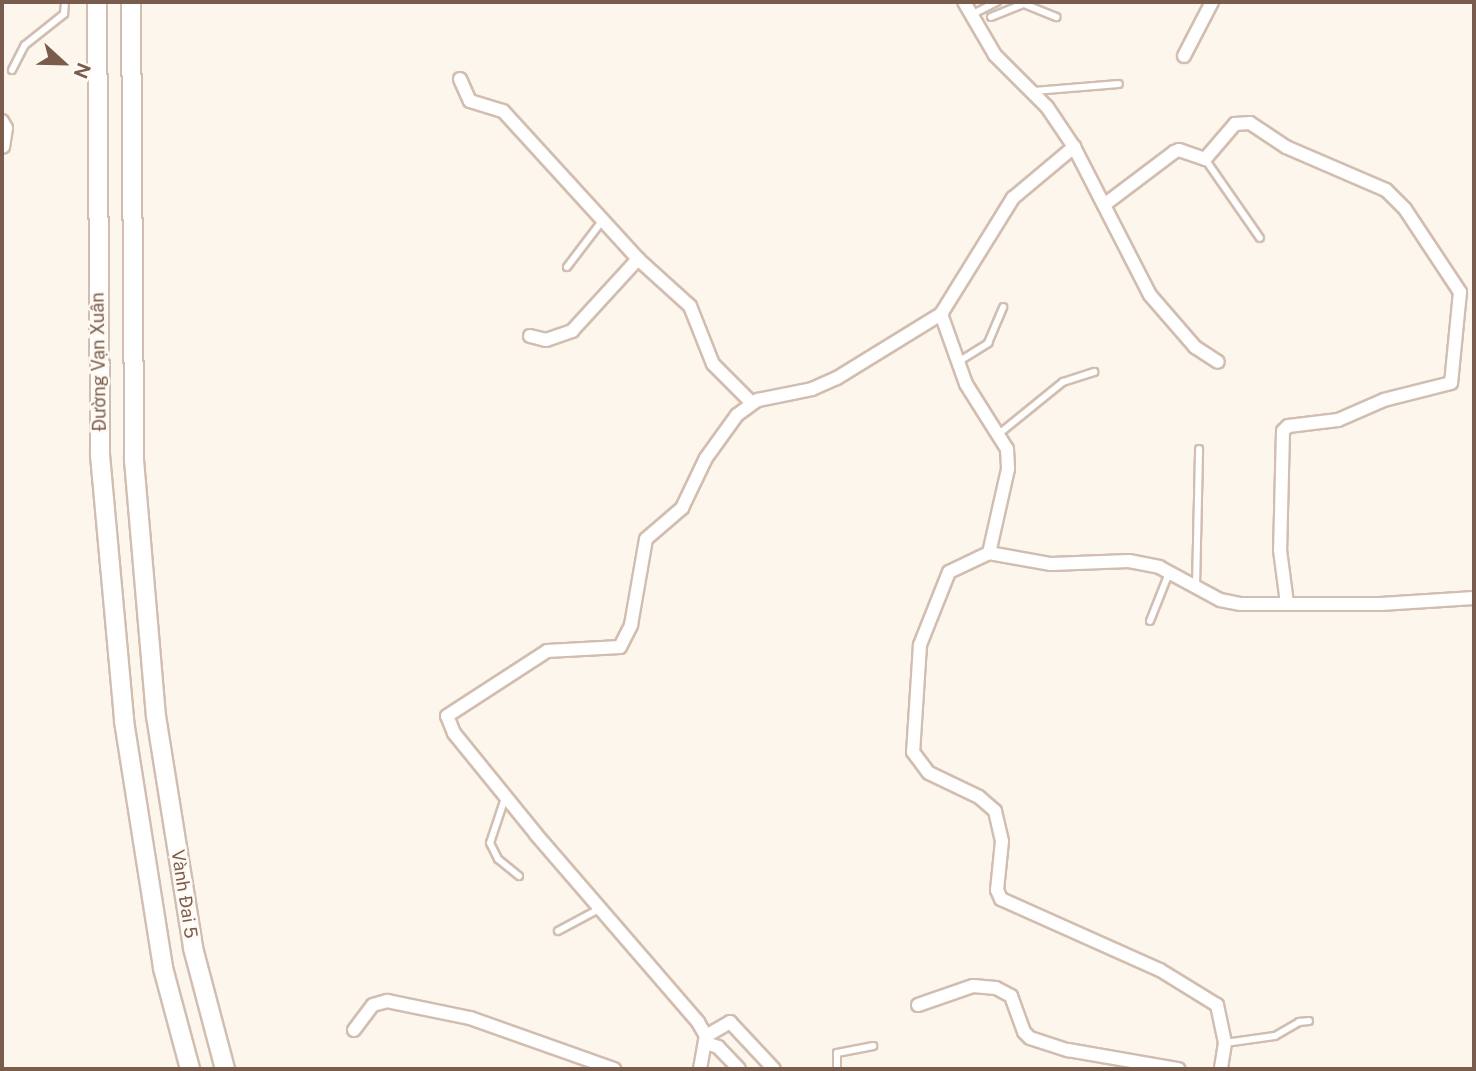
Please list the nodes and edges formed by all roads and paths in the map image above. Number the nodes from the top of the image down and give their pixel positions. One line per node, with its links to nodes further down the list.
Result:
1 (65, 2): 11 (lane)
2 (97, 2): 40 (main road, Đường Vạn Xuân)
3 (131, 2): 39 (main road, Đường Vạn Xuân)
4 (964, 2): 9 (street)
5 (997, 2): 9 (lane)
6 (1212, 2): 10 (street)
7 (991, 17): 8 (lane)
8 (1057, 17)
9 (976, 21): 14 (street)
10 (1184, 56)
11 (12, 70)
12 (460, 79): 20 (street)
13 (1119, 84): 14 (lane)
14 (1031, 92): 17 (street)
15 (2, 121): 16 (street)
16 (4, 147)
17 (1074, 147): 19 (street); 25 (street)
18 (1205, 159): 19 (street); 21 (lane); 37 (street)
19 (1104, 205): 28 (street)
20 (602, 221): 22 (street); 23 (lane)
21 (1260, 238)
22 (638, 259): 26 (street); 30 (street)
23 (567, 267)
24 (1003, 307): 27 (lane)
25 (941, 314): 27 (street); 30 (street)
26 (530, 336)
27 (957, 362): 31 (street)
28 (1218, 362)
29 (1094, 372): 31 (lane)
30 (751, 403): 41 (street)
31 (1000, 433): 33 (street)
32 (1199, 449): 35 (lane)
33 (989, 553): 34 (street); 49 (street)
34 (1170, 572): 35 (street); 38 (lane)
35 (1196, 586): 37 (street)
36 (1474, 597): 37 (street)
37 (1287, 603)
38 (1150, 621)
39 (156, 716): 52 (main road, Vành Đai 5)
40 (124, 721): 51 (main road, Vành Đai 5)
41 (505, 796): 42 (lane); 43 (street)
42 (519, 876)
43 (599, 909): 44 (lane); 48 (street)
44 (558, 931)
45 (918, 1005): 58 (street)
46 (1309, 1021): 49 (lane)
47 (354, 1030): 53 (street)
48 (709, 1037): 54 (street); 55 (street); 56 (street)
49 (1225, 1043): 59 (street)
50 (873, 1046): 57 (lane)
51 (190, 1069)
52 (225, 1069)
53 (614, 1069)
54 (700, 1069)
55 (739, 1069)
56 (774, 1069)
57 (837, 1069)
58 (1178, 1069)
59 (1221, 1069)

